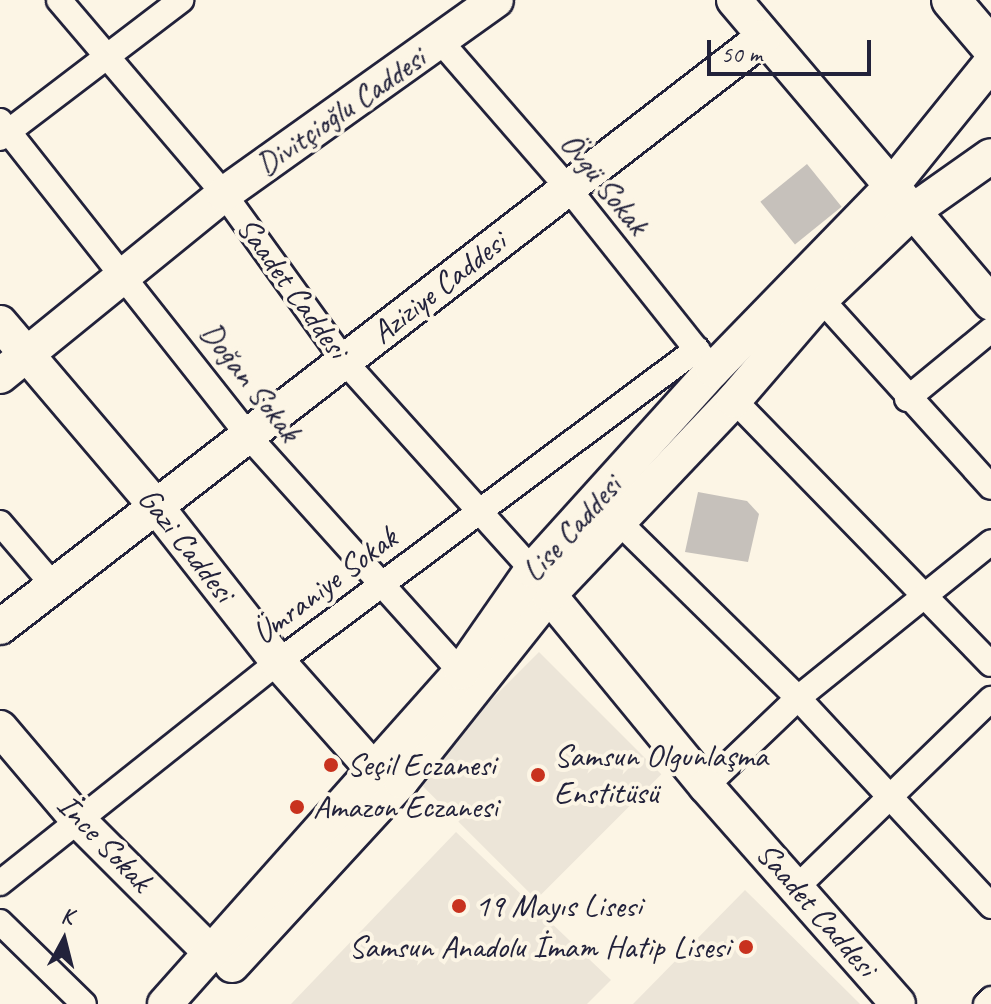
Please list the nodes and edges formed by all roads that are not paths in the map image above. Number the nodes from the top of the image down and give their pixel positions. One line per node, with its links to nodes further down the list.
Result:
1 (59, 0): 9 (street, Saadet Caddesi)
2 (181, 0): 9 (street)
3 (496, 0): 7 (main road, Divitçioğlu Caddesi)
4 (734, 0): 6 (main road)
5 (951, 0): 8 (main road)
6 (764, 37): 13 (main road, Aziziye Caddesi); 15 (main road)
7 (441, 42): 13 (street, Övgü Sokak); 14 (main road, Divitçioğlu Caddesi)
8 (991, 47)
9 (104, 57): 11 (street); 14 (street, Saadet Caddesi)
10 (991, 63): 15 (main road, Lise Caddesi)
11 (3, 130): 16 (street, Doğan Sokak)
12 (991, 156): 15 (main road, Lise Caddesi)
13 (568, 188): 22 (street, Övgü Sokak); 23 (main road, Aziziye Caddesi)
14 (224, 194): 16 (main road, Divitçioğlu Caddesi); 23 (street, Saadet Caddesi)
15 (902, 199): 17 (main road, Lise Caddesi); 18 (main road); 22 (main road, Lise Caddesi)
16 (127, 276): 21 (main road, Divitçioğlu Caddesi); 27 (street, Doğan Sokak)
17 (821, 299): 25 (street); 26 (main road, Lise Caddesi)
18 (991, 303)
19 (0, 323): 21 (main road, Gazi Caddesi)
20 (991, 330): 25 (street)
21 (28, 354): 24 (main road, Divitçioğlu Caddesi); 29 (main road, Gazi Caddesi)
22 (705, 360): 30 (street, Ümraniye Sokak); 34 (main road, Lise Caddesi)
23 (345, 362): 27 (main road, Aziziye Caddesi); 30 (street, Saadet Caddesi)
24 (0, 376)
25 (907, 399): 28 (street)
26 (734, 400): 31 (main road, Lise Caddesi); 37 (street)
27 (250, 438): 29 (main road, Aziziye Caddesi); 35 (street, Doğan Sokak)
28 (991, 487)
29 (155, 505): 36 (main road, Aziziye Caddesi); 39 (main road, Gazi Caddesi)
30 (476, 511): 34 (street, Saadet Caddesi); 35 (street, Ümraniye Sokak)
31 (617, 520): 34 (main road, Lise Caddesi); 42 (street)
32 (0, 523): 36 (street)
33 (991, 542): 37 (street)
34 (541, 583): 41 (main road, Lise Caddesi); 46 (main road, Saadet Caddesi); 57 (main road, Lise Caddesi)
35 (380, 585): 39 (street, Ümraniye Sokak); 41 (street, Doğan Sokak)
36 (54, 586): 38 (main road, Aziziye Caddesi)
37 (924, 596): 40 (street); 42 (street)
38 (0, 627)
39 (278, 662): 45 (main road, Gazi Caddesi); 48 (street, Ümraniye Sokak)
40 (991, 664)
41 (461, 672): 45 (main road, Lise Caddesi)
42 (798, 698): 46 (street); 47 (street)
43 (991, 699): 47 (street)
44 (0, 728): 48 (main road, İnce Sokak)
45 (372, 768): 53 (main road, Lise Caddesi)
46 (706, 786): 50 (main road, Saadet Caddesi)
47 (886, 795): 50 (street); 51 (street)
48 (78, 820): 49 (street, Ümraniye Sokak); 53 (main road, İnce Sokak)
49 (0, 883)
50 (796, 888): 58 (main road, Saadet Caddesi)
51 (991, 906)
52 (0, 922): 55 (street)
53 (213, 955): 56 (main road, Lise Caddesi)
54 (991, 999): 59 (street)
55 (84, 1004)
56 (165, 1004)
57 (197, 1004)
58 (898, 1004)
59 (986, 1004)

